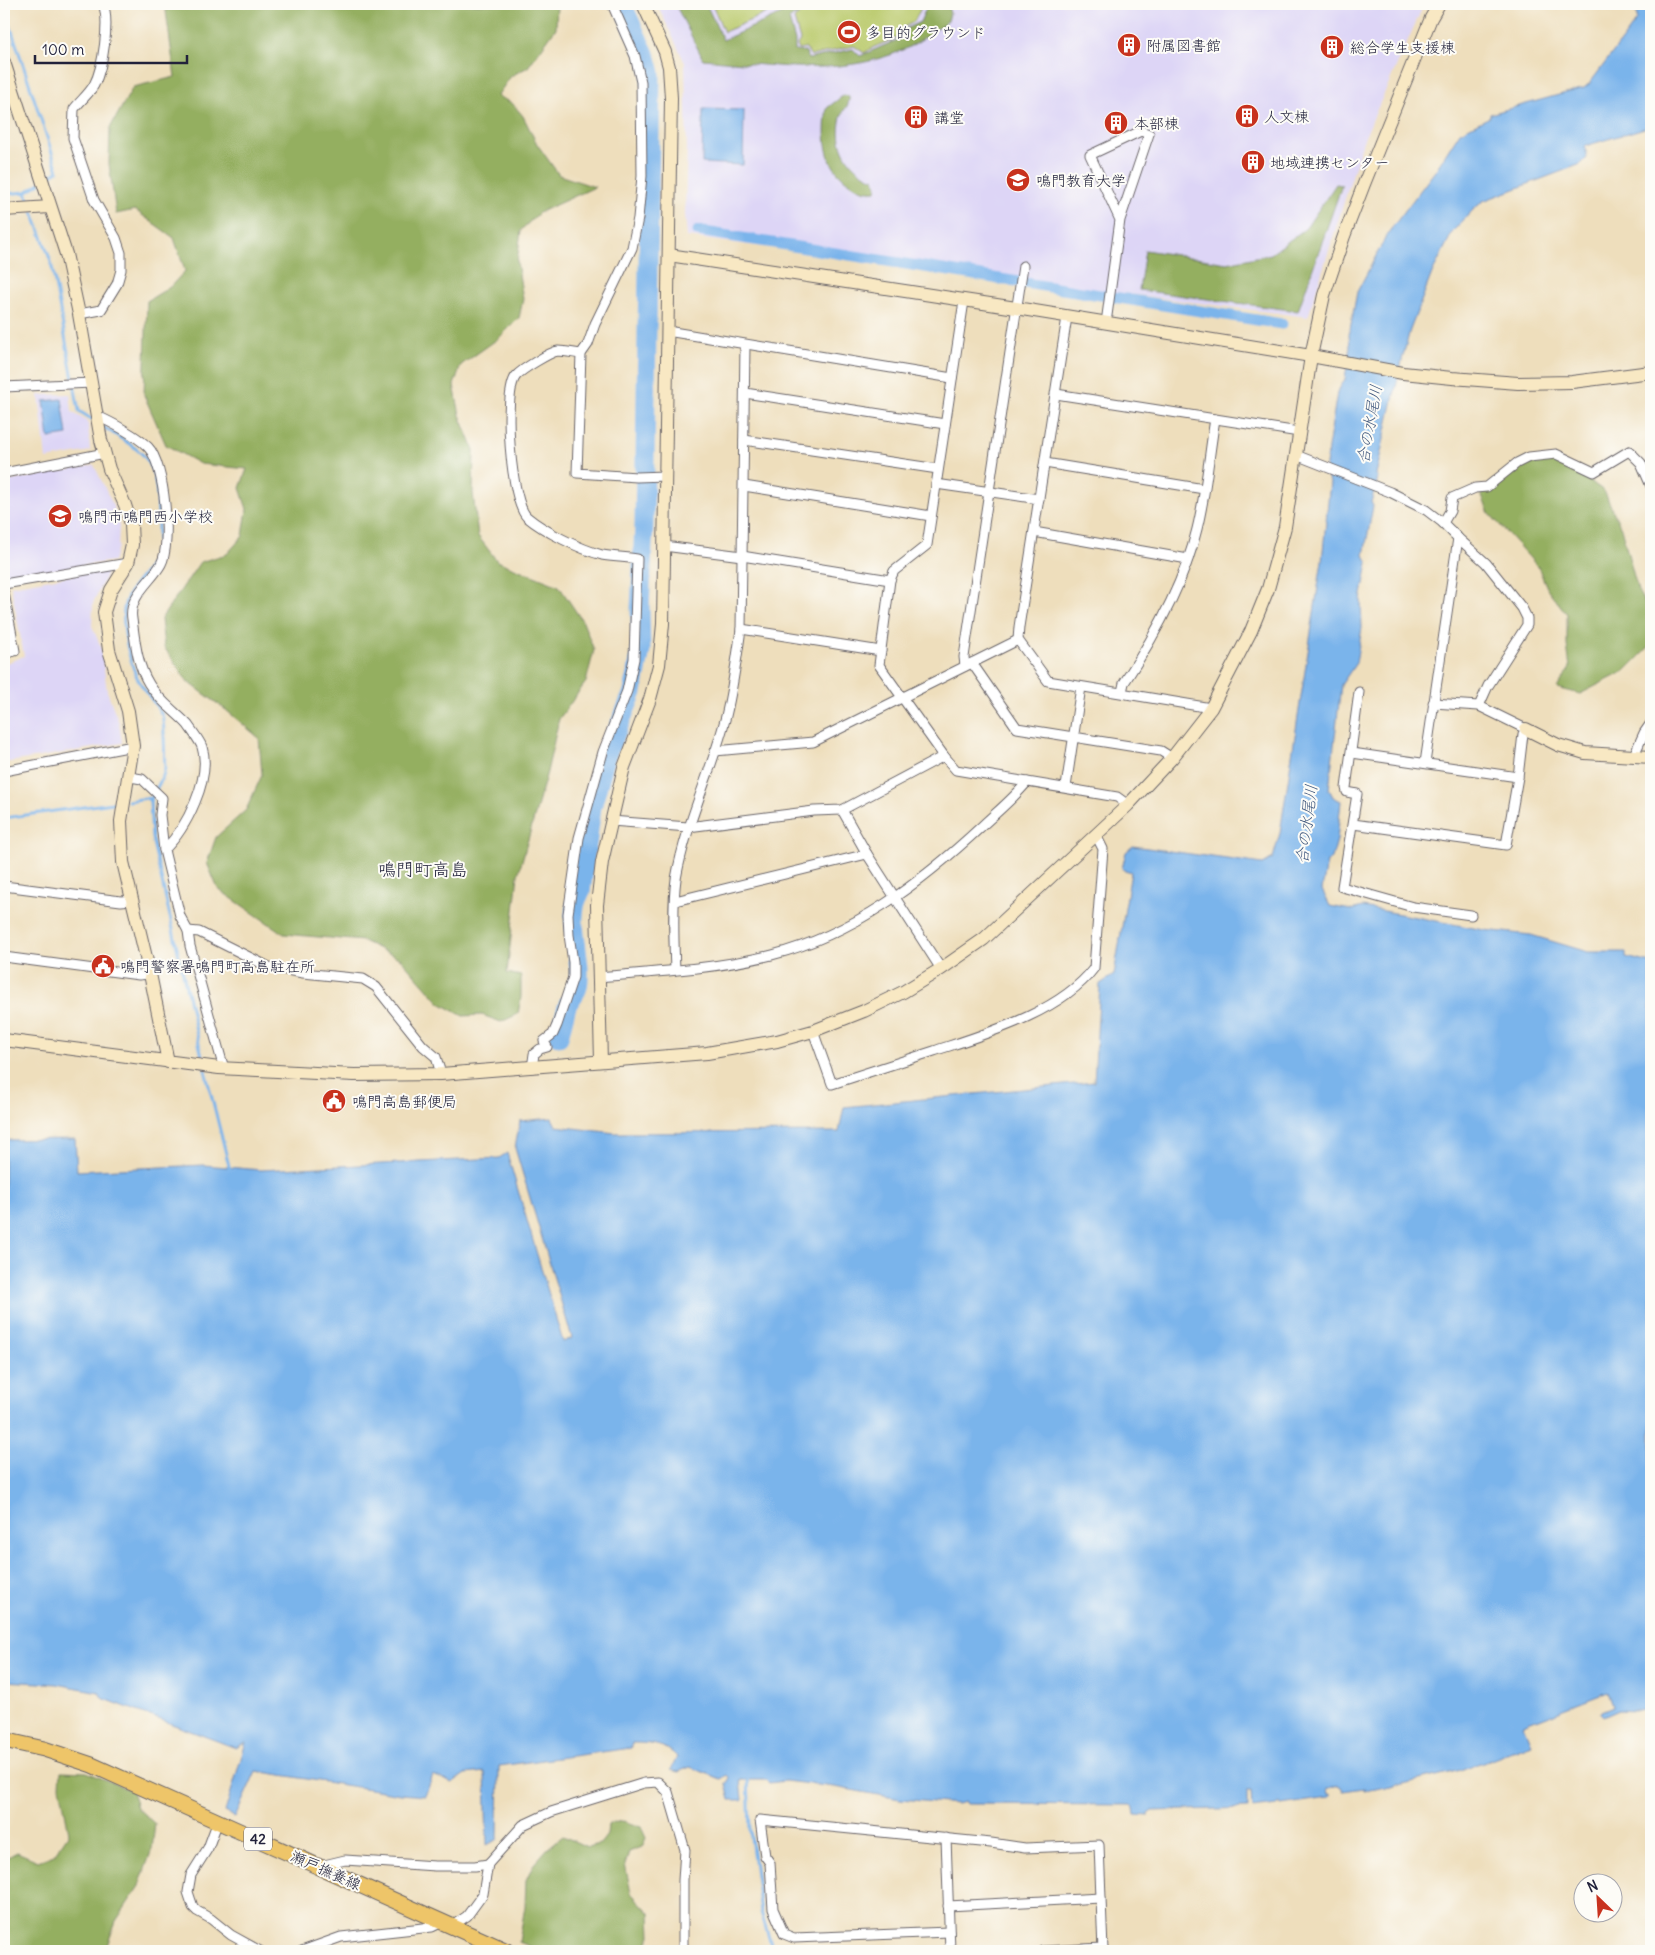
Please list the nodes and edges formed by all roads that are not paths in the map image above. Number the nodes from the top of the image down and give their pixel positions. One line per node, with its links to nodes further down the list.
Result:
1 (103, 4): 14 (street)
2 (612, 4): 19 (street)
3 (643, 4): 10 (street)
4 (1439, 4): 20 (street)
5 (4, 62): 6 (street)
6 (6, 76): 7 (street)
7 (50, 207): 8 (street); 14 (street)
8 (4, 210)
9 (1120, 220): 9 (street); 16 (street)
10 (669, 254): 12 (street); 17 (street)
11 (1023, 269): 13 (street)
12 (964, 301): 13 (street); 22 (street)
13 (1017, 302): 15 (street); 42 (street)
14 (79, 314): 23 (street)
15 (1067, 317): 16 (street); 26 (street)
16 (1106, 323): 20 (street)
17 (667, 331): 18 (street); 37 (street)
18 (745, 345): 22 (street); 25 (street)
19 (581, 354): 37 (street); 106 (street)
20 (1311, 356): 21 (street); 30 (street)
21 (1651, 372)
22 (952, 378): 29 (street)
23 (92, 383): 24 (street); 27 (street)
24 (4, 387)
25 (744, 392): 29 (street); 31 (street)
26 (1056, 394): 28 (street); 34 (street)
27 (97, 416): 32 (street); 89 (street)
28 (1215, 419): 30 (street); 41 (street)
29 (945, 424): 35 (street)
30 (1300, 432): 33 (street)
31 (744, 440): 35 (street); 39 (street)
32 (105, 453): 36 (street); 51 (street)
33 (1296, 455): 45 (street); 66 (street)
34 (1045, 464): 41 (street); 43 (street)
35 (938, 469): 38 (street)
36 (4, 473)
37 (665, 476): 48 (street)
38 (936, 484): 42 (street); 44 (street)
39 (744, 486): 44 (street); 49 (street)
40 (1651, 486): 45 (street)
41 (1204, 489): 50 (street)
42 (988, 492): 43 (street); 59 (street)
43 (1039, 499): 46 (street)
44 (931, 516): 52 (street)
45 (1443, 523): 47 (street)
46 (1034, 532): 50 (street); 56 (street)
47 (1458, 538): 64 (street); 65 (street)
48 (664, 546): 49 (street); 85 (street)
49 (742, 556): 52 (street); 55 (street)
50 (1188, 559): 61 (street)
51 (128, 563): 53 (street); 70 (street)
52 (890, 580): 57 (street)
53 (4, 584)
54 (4, 593): 58 (street)
55 (741, 629): 57 (street); 71 (street)
56 (1018, 640): 59 (street); 60 (street)
57 (881, 651): 63 (street)
58 (4, 654)
59 (968, 664): 63 (street); 69 (street)
60 (1081, 687): 61 (street); 69 (street)
61 (1122, 692): 66 (street)
62 (1359, 692): 72 (street)
63 (903, 698): 71 (street); 74 (street)
64 (1433, 703): 65 (street); 77 (street)
65 (1480, 706): 68 (street)
66 (1211, 708): 76 (street)
67 (1651, 723): 73 (street)
68 (1526, 729): 73 (street); 80 (street)
69 (1075, 737): 76 (street); 82 (street)
70 (133, 746): 78 (street); 79 (street)
71 (715, 751): 87 (street)
72 (1352, 754): 77 (street); 86 (street)
73 (1634, 755): 75 (street)
74 (944, 756): 81 (street); 84 (street)
75 (1651, 756)
76 (1172, 758): 83 (street)
77 (1425, 763): 80 (street)
78 (4, 770)
79 (130, 777): 89 (street); 93 (street)
80 (1518, 777): 86 (street)
81 (1027, 782): 82 (street); 92 (street)
82 (1066, 787): 83 (street)
83 (1128, 805): 88 (street)
84 (842, 810): 87 (street); 90 (street)
85 (611, 821): 87 (street); 101 (street)
86 (1353, 824): 95 (street)
87 (688, 827): 94 (street)
88 (1096, 835): 99 (street); 102 (street)
89 (164, 850): 96 (street)
90 (867, 854): 92 (street); 94 (street)
91 (4, 886): 93 (street)
92 (895, 898): 98 (street); 99 (street)
93 (132, 900): 100 (street)
94 (675, 901): 98 (street)
95 (1471, 915)
96 (188, 931): 107 (street); 108 (street)
97 (4, 957): 100 (street)
98 (675, 970): 101 (street)
99 (940, 970): 102 (street)
100 (150, 974): 105 (street)
101 (598, 977): 104 (street)
102 (813, 1031): 104 (street)
103 (4, 1040): 105 (street)
104 (601, 1061): 106 (street)
105 (168, 1062): 107 (street)
106 (534, 1068): 108 (street)
107 (222, 1069): 108 (street)
108 (441, 1074)
109 (4, 1740): 110 (main road, 瀬戸撫養線 / 42)
110 (218, 1821): 113 (main road, 瀬戸撫養線 / 42); 119 (street)
111 (946, 1838): 114 (street); 115 (street); 117 (street)
112 (488, 1864): 113 (street); 116 (street); 122 (street)
113 (317, 1866): 116 (main road, 瀬戸撫養線 / 42)
114 (1101, 1898): 115 (street); 118 (street)
115 (948, 1906): 117 (street)
116 (447, 1924): 120 (street); 121 (main road, 瀬戸撫養線 / 42)
117 (949, 1932): 123 (street)
118 (1103, 1950): 124 (street)
119 (260, 1951)
120 (302, 1951)
121 (507, 1951)
122 (683, 1951)
123 (950, 1951)
124 (1042, 1951)

